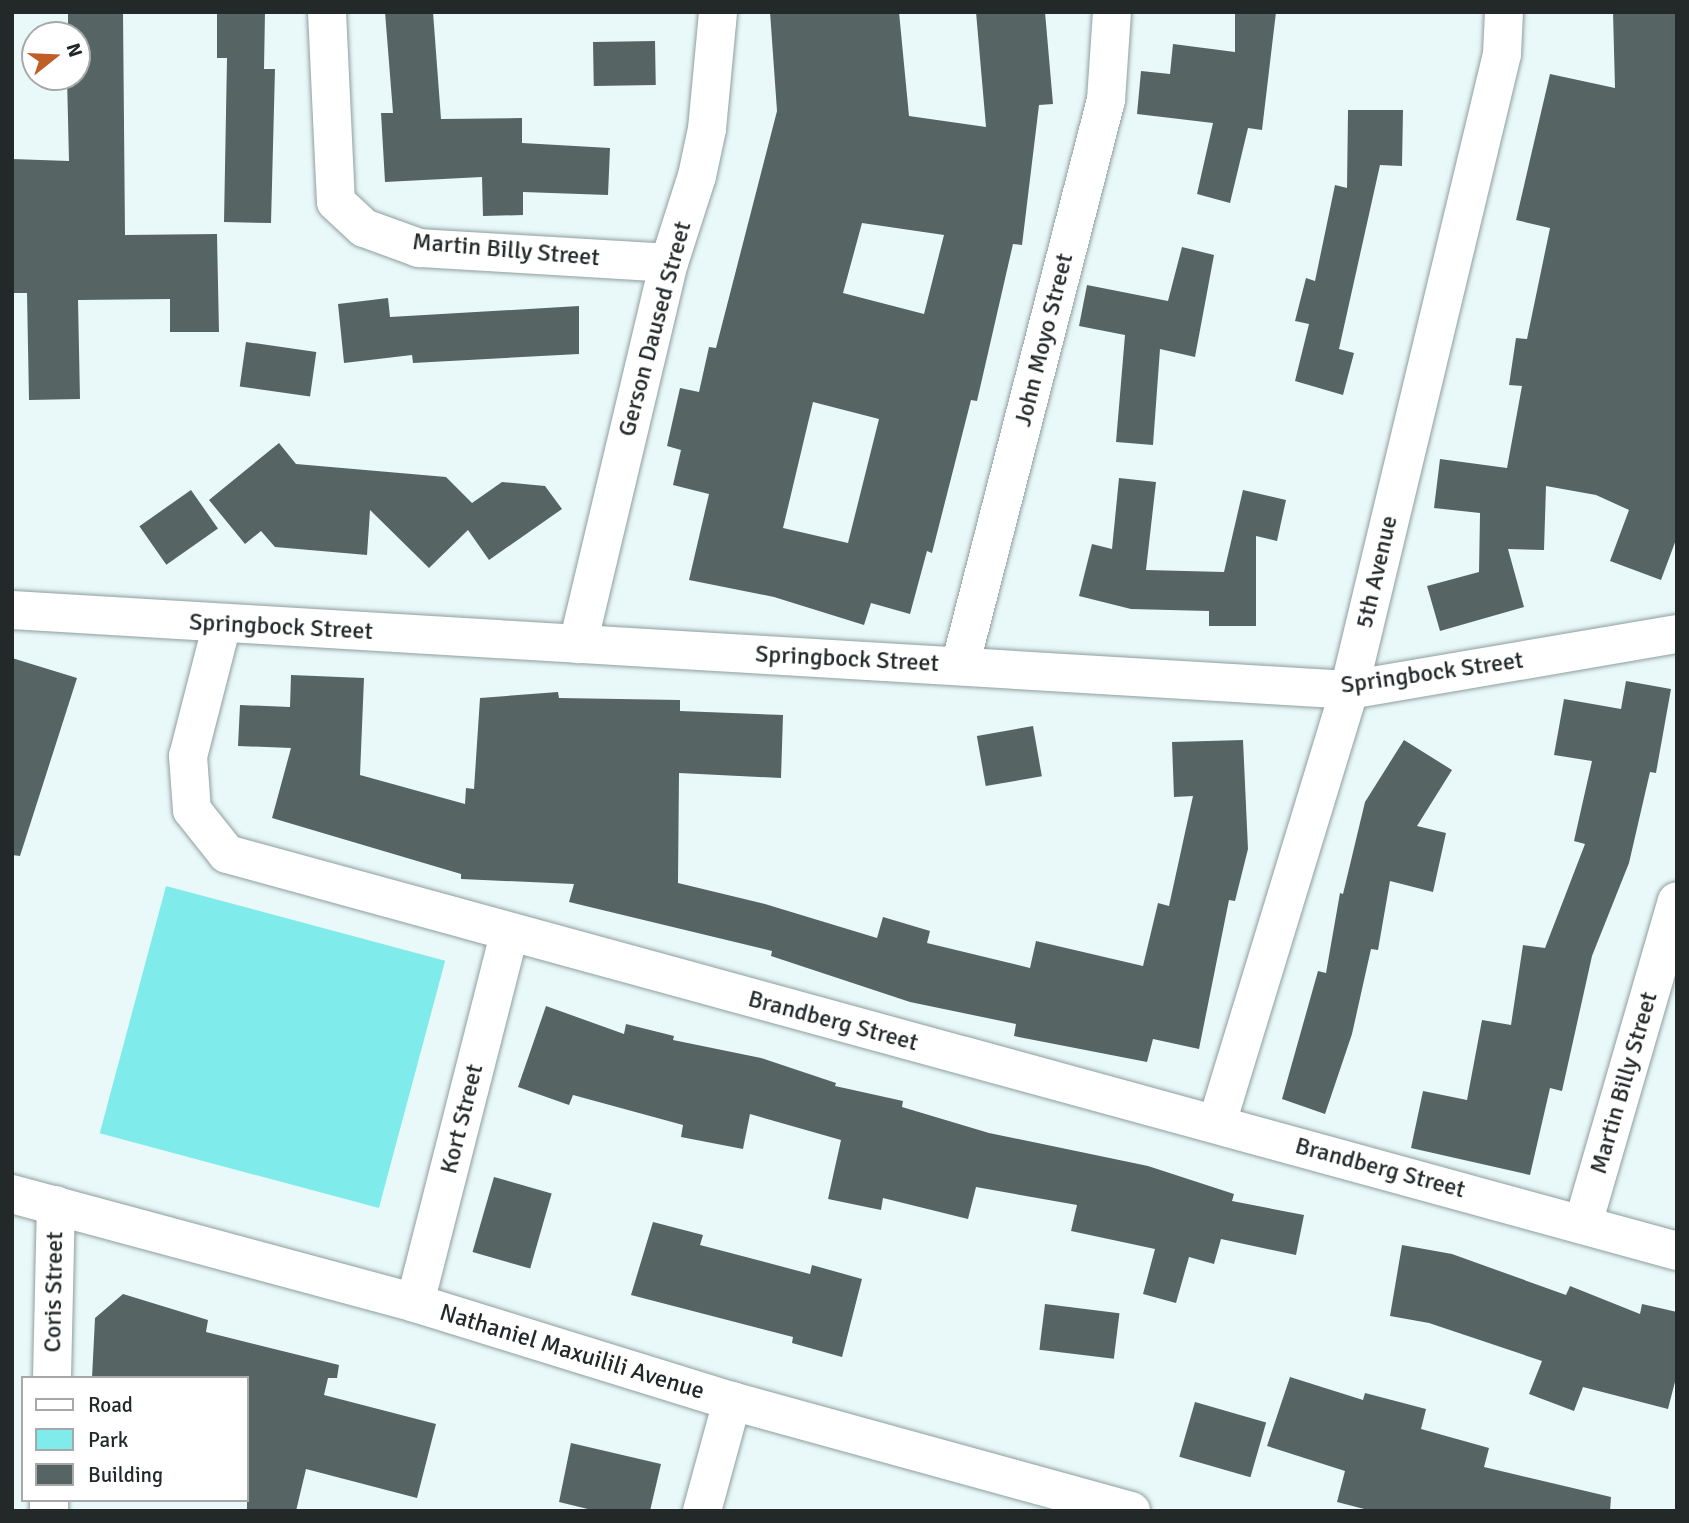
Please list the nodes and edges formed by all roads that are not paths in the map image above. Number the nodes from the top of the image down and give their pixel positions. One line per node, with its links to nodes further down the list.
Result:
1 (327, 12): 5 (street, Martin Billy Street)
2 (718, 12): 5 (street, Gerson Daused Street)
3 (1112, 12): 10 (street, John Moyo Street)
4 (1504, 12): 11 (street, 5th Avenue)
5 (669, 263): 9 (street, Gerson Daused Street)
6 (12, 610): 7 (street, Springbock Street)
7 (222, 624): 9 (street, Springbock Street); 13 (street, Brandberg Street)
8 (1677, 634): 11 (street, Springbock Street)
9 (578, 644): 10 (street, Springbock Street)
10 (960, 666): 11 (street, Springbock Street)
11 (1349, 690): 14 (street, 5th Avenue)
12 (1677, 901): 17 (street, Martin Billy Street)
13 (509, 935): 14 (street, Brandberg Street); 19 (street, Kort Street)
14 (1217, 1123): 17 (street, Brandberg Street)
15 (12, 1194): 16 (street, Nathaniel Maxuilili Avenue)
16 (56, 1205): 19 (street, Nathaniel Maxuilili Avenue); 20 (street, Coris Street)
17 (1583, 1224): 18 (street, Brandberg Street)
18 (1677, 1251)
19 (415, 1303): 21 (street, Nathaniel Maxuilili Avenue)
20 (52, 1376)
21 (732, 1401): 22 (street); 23 (street, Nathaniel Maxuilili Avenue)
22 (702, 1511)
23 (1132, 1511)

